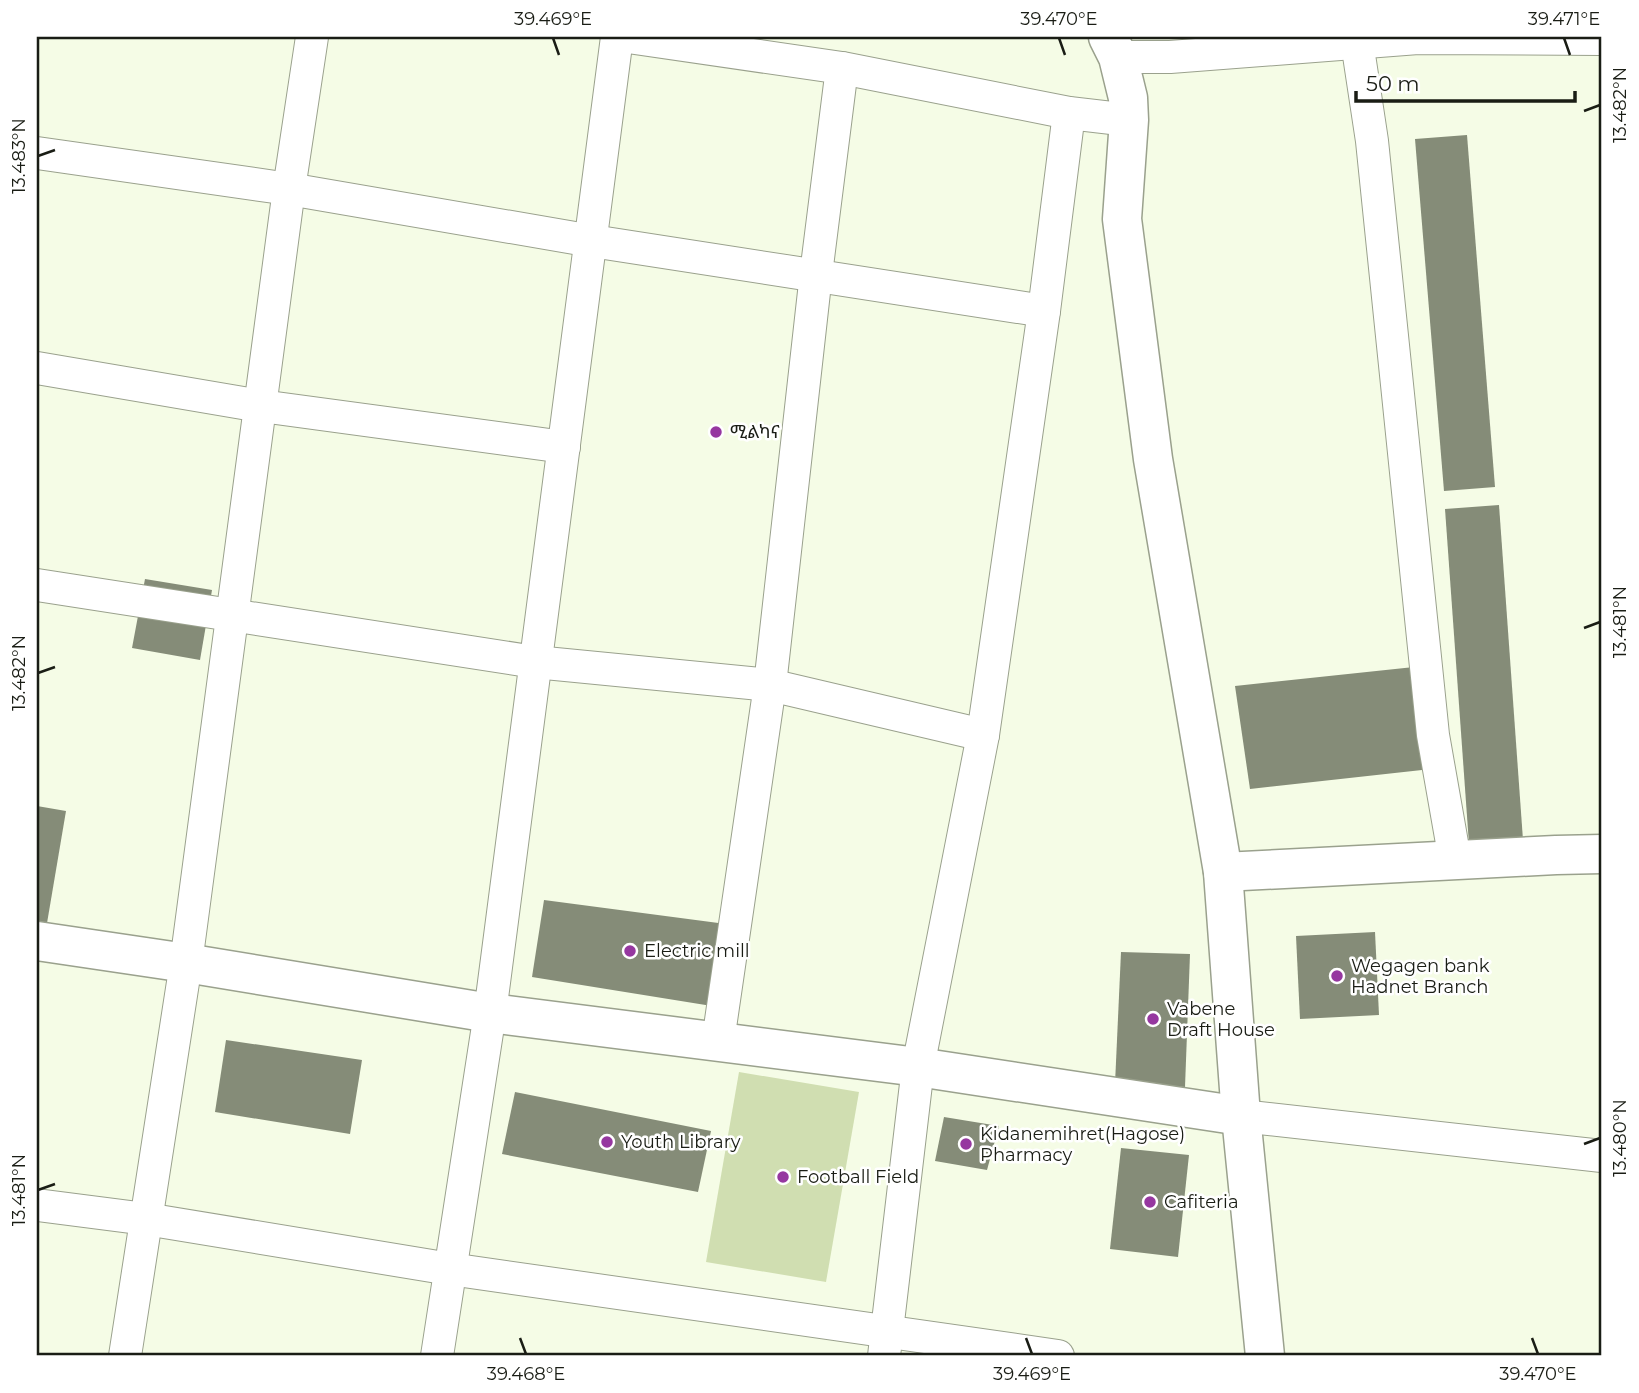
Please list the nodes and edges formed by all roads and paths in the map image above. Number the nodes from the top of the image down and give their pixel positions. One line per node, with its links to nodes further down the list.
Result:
1 (312, 37): 12 (street)
2 (617, 37): 13 (street)
3 (628, 37): 8 (street)
4 (1418, 37): 5 (street); 6 (street)
5 (1602, 38)
6 (1357, 42): 7 (street); 25 (street)
7 (1113, 47): 10 (street)
8 (842, 68): 9 (street); 14 (street)
9 (1069, 113): 10 (street); 15 (street)
10 (1129, 120): 26 (street)
11 (37, 153): 12 (street)
12 (289, 189): 13 (street); 17 (street)
13 (592, 241): 14 (street); 18 (street)
14 (816, 274): 15 (street); 22 (street)
15 (1044, 311): 23 (street)
16 (37, 369): 17 (street)
17 (261, 406): 18 (street); 20 (street)
18 (564, 447): 21 (street)
19 (37, 585): 20 (street)
20 (233, 615): 21 (street); 28 (street)
21 (535, 662): 22 (street); 29 (street)
22 (770, 685): 23 (street); 30 (street)
23 (983, 735): 31 (street)
24 (1602, 854): 25 (street)
25 (1455, 860): 26 (street)
26 (1223, 872): 32 (street)
27 (37, 942): 28 (street)
28 (186, 963): 29 (street); 35 (street)
29 (490, 1013): 30 (street); 36 (street)
30 (718, 1041): 31 (street)
31 (918, 1067): 32 (street); 37 (street)
32 (1241, 1116): 33 (street); 41 (street)
33 (1602, 1156)
34 (37, 1205): 35 (street)
35 (146, 1219): 36 (street); 38 (street)
36 (450, 1269): 37 (street); 39 (street)
37 (886, 1344): 40 (street)
38 (125, 1356)
39 (438, 1356)
40 (1058, 1356)
41 (1265, 1356)

